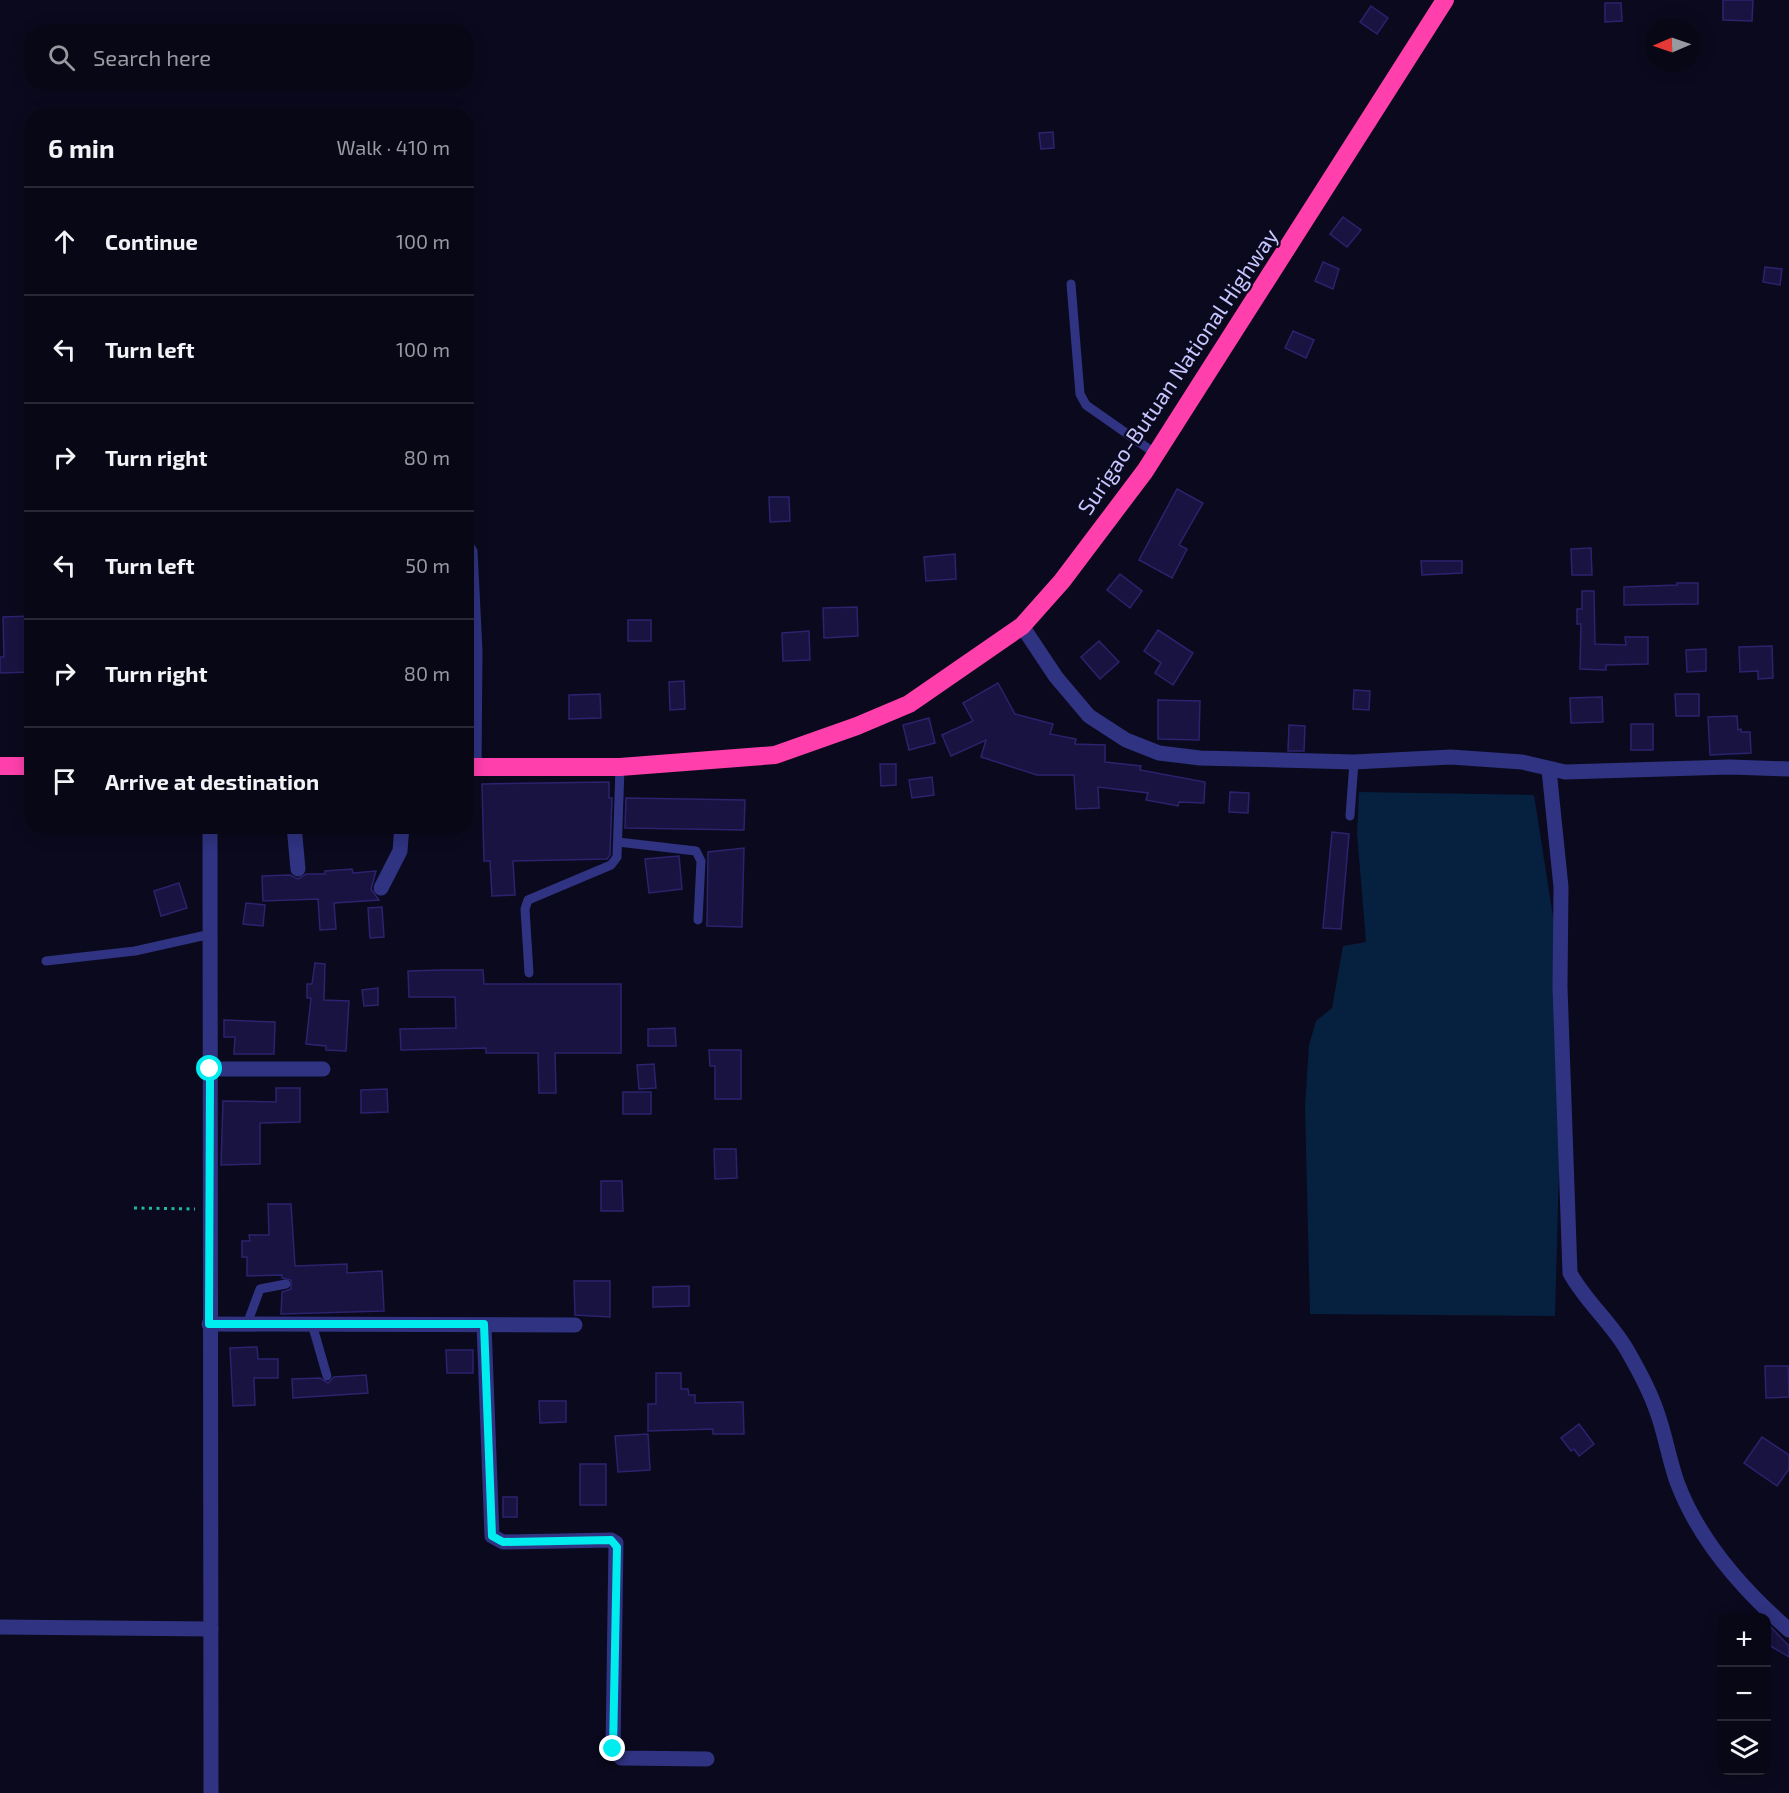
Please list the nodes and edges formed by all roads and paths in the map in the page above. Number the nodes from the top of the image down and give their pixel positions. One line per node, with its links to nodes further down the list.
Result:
1 (1446, 0): 3 (highway, Surigao-Butuan National Highway)
2 (1071, 284): 3 (lane)
3 (1156, 454): 5 (highway, Surigao-Butuan National Highway)
4 (474, 571): 6 (lane)
5 (1022, 626): 7 (street); 10 (highway, Surigao-Butuan National Highway)
6 (474, 728)
7 (1354, 762): 13 (street); 14 (lane)
8 (0, 766): 9 (highway)
9 (24, 766)
10 (620, 766): 11 (highway, Surigao-Butuan National Highway); 18 (lane)
11 (474, 767)
12 (1789, 769): 13 (street)
13 (1549, 770): 38 (street)
14 (1350, 816)
15 (210, 834): 22 (street)
16 (295, 834): 19 (street)
17 (401, 834): 20 (street)
18 (618, 842): 21 (lane); 24 (lane)
19 (298, 869)
20 (381, 888)
21 (698, 920)
22 (211, 934): 23 (lane); 25 (street)
23 (46, 961)
24 (529, 974)
25 (210, 1069): 26 (street); 28 (street)
26 (323, 1069)
27 (134, 1208): 28 (path)
28 (209, 1209): 30 (street)
29 (285, 1284): 31 (lane)
30 (209, 1324): 31 (street); 37 (street)
31 (247, 1324): 32 (street)
32 (312, 1324): 33 (street); 35 (lane)
33 (484, 1324): 34 (street); 39 (street)
34 (575, 1325)
35 (327, 1376)
36 (0, 1627): 37 (street)
37 (211, 1629): 40 (street)
38 (1789, 1630)
39 (707, 1759)
40 (211, 1793)

